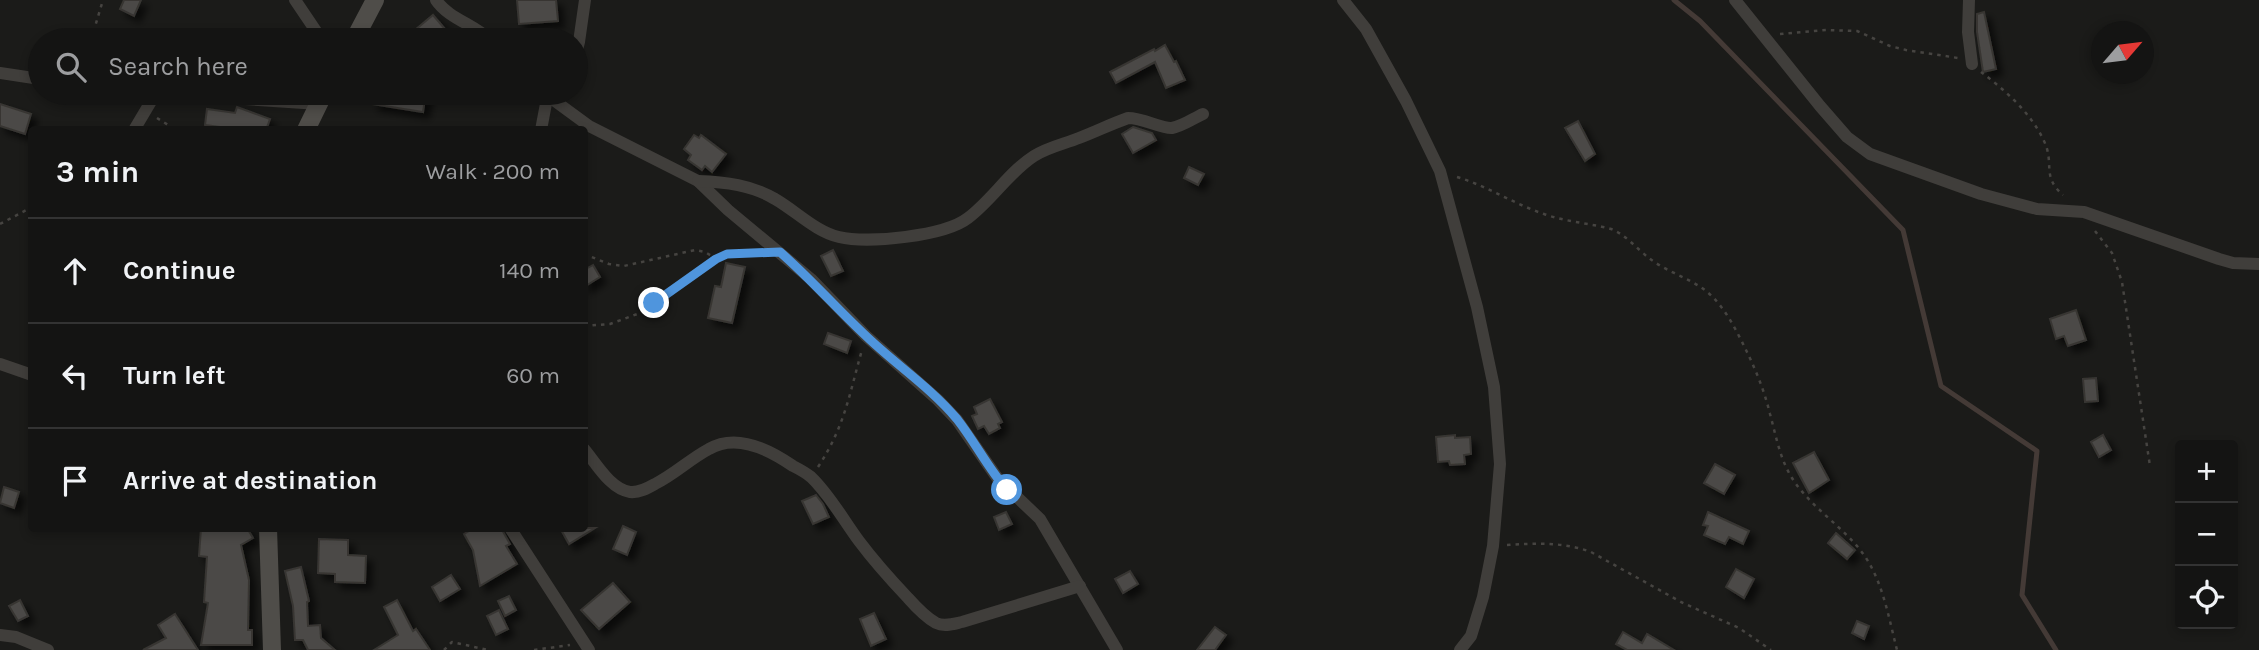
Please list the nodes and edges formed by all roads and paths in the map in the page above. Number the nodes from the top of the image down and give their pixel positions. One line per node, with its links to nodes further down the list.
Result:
1 (103, 0): 9 (path)
2 (295, 0): 10 (street)
3 (374, 0): 11 (street)
4 (436, 0): 12 (street)
5 (585, 0): 13 (street)
6 (1343, 0): 28 (street)
7 (1735, 0): 14 (street)
8 (1969, 0): 15 (street)
9 (95, 28)
10 (313, 28)
11 (360, 28)
12 (475, 28)
13 (581, 28)
14 (1765, 37): 15 (path); 31 (street)
15 (1972, 64): 31 (path)
16 (0, 73): 17 (street)
17 (28, 77)
18 (148, 105): 22 (street)
19 (318, 105): 26 (street)
20 (544, 105): 27 (street)
21 (562, 105): 29 (street)
22 (145, 110): 24 (street); 25 (path)
23 (1203, 114): 29 (street)
24 (137, 126)
25 (170, 126)
26 (308, 126)
27 (542, 126)
28 (1440, 171): 46 (street); 58 (path)
29 (698, 181): 33 (street)
30 (28, 210): 32 (path)
31 (2084, 212): 36 (street); 42 (path)
32 (0, 224)
33 (780, 252): 35 (path); 38 (street)
34 (588, 255): 35 (path)
35 (716, 259): 37 (path)
36 (2259, 264)
37 (588, 326)
38 (866, 337): 43 (path); 47 (street)
39 (0, 364): 40 (street)
40 (28, 374)
41 (588, 454): 43 (street)
42 (2150, 466)
43 (811, 477): 47 (street)
44 (268, 532): 51 (street)
45 (513, 532): 49 (street)
46 (1493, 546): 56 (street); 57 (path)
47 (1080, 586): 55 (street)
48 (0, 635): 50 (street)
49 (586, 646): 54 (path)
50 (48, 650)
51 (272, 650)
52 (444, 650): 53 (path)
53 (488, 650)
54 (534, 650)
55 (1117, 650)
56 (1460, 650)
57 (1771, 650)
58 (1897, 650)

